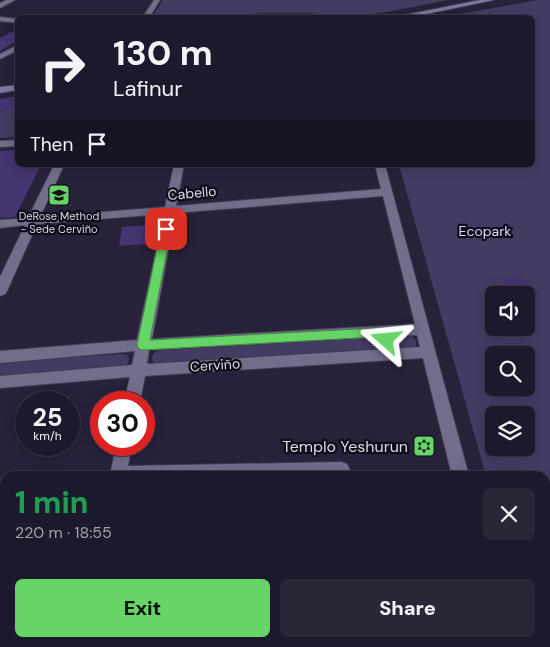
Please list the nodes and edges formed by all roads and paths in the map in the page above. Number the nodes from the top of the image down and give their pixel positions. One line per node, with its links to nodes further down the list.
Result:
1 (12, 0): 4 (street)
2 (157, 0): 5 (street)
3 (491, 0): 6 (main road)
4 (0, 6)
5 (147, 15)
6 (409, 15)
7 (0, 19): 8 (street)
8 (15, 21)
9 (15, 49): 10 (street)
10 (0, 58)
11 (15, 88): 12 (main road)
12 (0, 90)
13 (15, 142): 14 (street)
14 (0, 144)
15 (58, 167): 20 (street)
16 (179, 167): 19 (street)
17 (380, 167): 18 (street)
18 (386, 192): 19 (street, Cabello); 23 (street)
19 (170, 210): 20 (street, Cabello); 25 (street)
20 (33, 221): 21 (street, Cabello); 22 (street)
21 (0, 224)
22 (0, 291)
23 (423, 329): 24 (street, Cerviño); 26 (street)
24 (377, 332): 25 (street, Cerviño); 27 (street)
25 (143, 345): 28 (street, Cerviño); 29 (street)
26 (429, 352): 27 (street, Cerviño); 36 (street)
27 (384, 355): 29 (street, Cerviño)
28 (0, 357)
29 (139, 370): 30 (street, Cerviño); 31 (street)
30 (0, 382)
31 (134, 391)
32 (122, 456): 34 (street)
33 (342, 470): 35 (street)
34 (119, 471)
35 (297, 471)
36 (460, 471)

